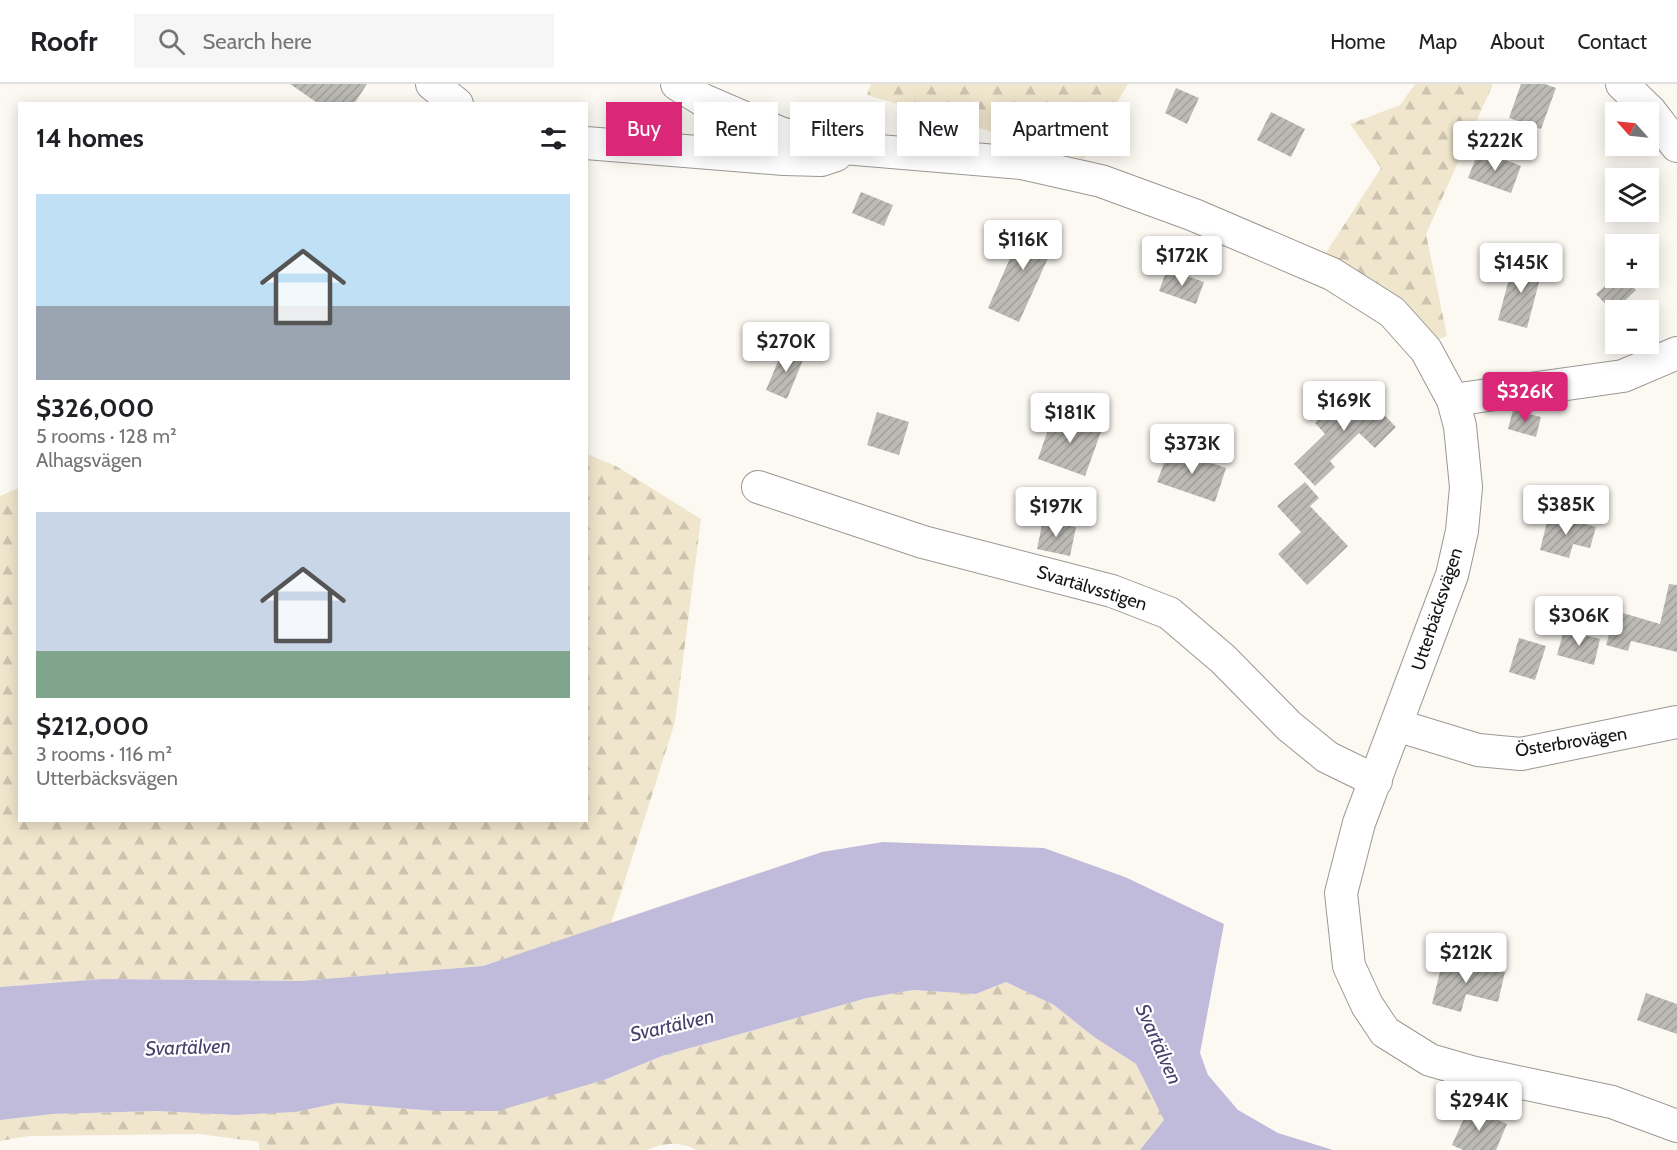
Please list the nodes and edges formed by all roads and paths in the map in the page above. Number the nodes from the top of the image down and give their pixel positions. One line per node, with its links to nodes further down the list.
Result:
1 (432, 84): 4 (street)
2 (677, 84): 5 (street, Utterbäcksvägen)
3 (1622, 84): 7 (street)
4 (454, 102)
5 (790, 136)
6 (588, 143): 9 (street)
7 (1677, 146)
8 (885, 151): 11 (street, Utterbäcksvägen)
9 (834, 156)
10 (1677, 353): 11 (street)
11 (1453, 400): 14 (street, Utterbäcksvägen)
12 (758, 487): 15 (street, Svartälvsstigen)
13 (1677, 722): 14 (street, Österbrovägen)
14 (1396, 725): 15 (street, Utterbäcksvägen)
15 (1376, 781): 16 (street, Utterbäcksvägen)
16 (1677, 1126)

